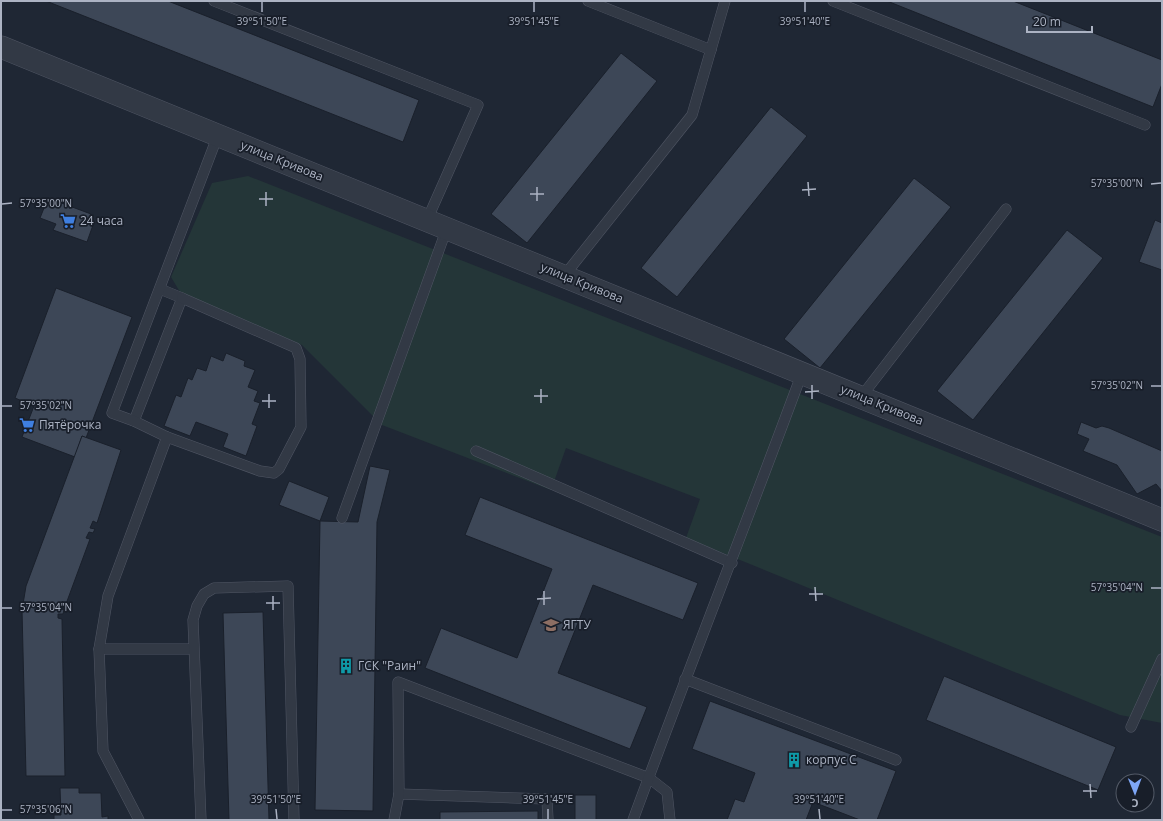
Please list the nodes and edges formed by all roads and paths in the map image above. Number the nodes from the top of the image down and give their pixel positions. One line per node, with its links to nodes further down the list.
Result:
1 (214, 1): 10 (lane)
2 (588, 1): 6 (lane)
3 (725, 1): 6 (lane)
4 (833, 1): 7 (lane)
5 (1, 47): 8 (street, улица Кривова)
6 (711, 50): 12 (lane)
7 (1145, 125)
8 (218, 135): 10 (street, улица Кривова); 13 (lane)
9 (1006, 209): 16 (lane)
10 (427, 220): 11 (street, улица Кривова)
11 (447, 228): 12 (street, улица Кривова); 20 (lane)
12 (564, 276): 15 (street, улица Кривова)
13 (160, 289): 14 (lane); 17 (lane)
14 (182, 298): 17 (lane); 18 (lane)
15 (802, 372): 16 (street, улица Кривова); 22 (lane)
16 (861, 397): 21 (street, улица Кривова)
17 (134, 421): 18 (lane)
18 (167, 438): 23 (lane)
19 (476, 451): 22 (lane)
20 (342, 518)
21 (1162, 520)
22 (732, 563): 26 (lane)
23 (99, 649): 24 (lane); 31 (lane)
24 (193, 649): 32 (lane); 33 (lane)
25 (1162, 659): 27 (lane)
26 (685, 679): 28 (lane); 29 (lane)
27 (1131, 727)
28 (896, 760)
29 (649, 778): 30 (lane); 36 (lane); 37 (lane)
30 (399, 794): 34 (lane); 35 (lane)
31 (139, 820)
32 (201, 820)
33 (294, 820)
34 (394, 820)
35 (548, 820)
36 (633, 820)
37 (670, 820)

